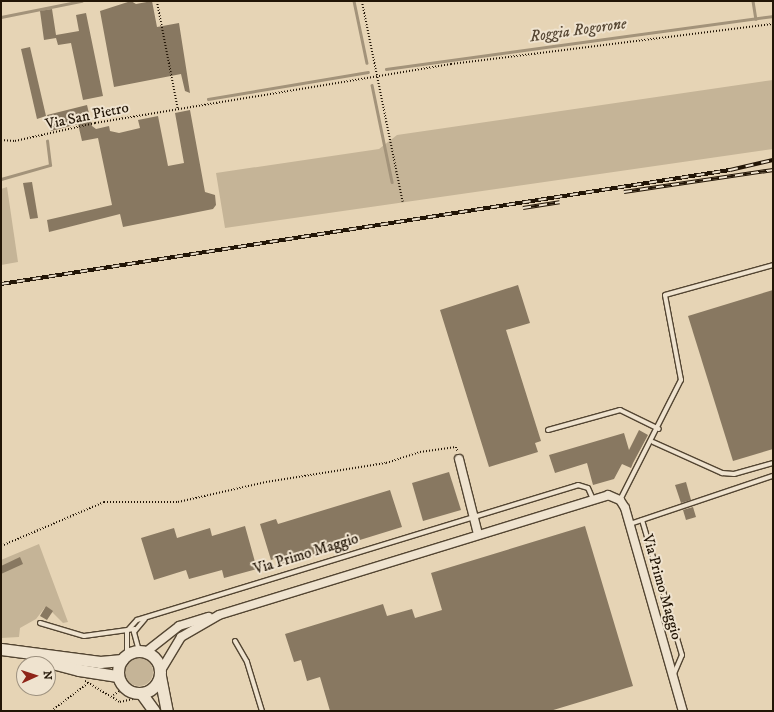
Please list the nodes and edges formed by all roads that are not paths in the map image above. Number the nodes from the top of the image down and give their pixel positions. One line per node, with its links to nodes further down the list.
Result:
1 (773, 265): 2 (lane)
2 (659, 429): 3 (lane); 4 (lane)
3 (548, 430)
4 (653, 442): 6 (lane); 9 (lane)
5 (459, 459): 10 (street)
6 (773, 462)
7 (773, 476): 11 (lane)
8 (593, 499): 9 (street, Via Primo Maggio); 10 (lane, Via Primo Maggio); 13 (street, Via Primo Maggio)
9 (620, 500): 12 (street, Via Primo Maggio)
10 (473, 517): 13 (street); 15 (lane, Via Primo Maggio)
11 (642, 520): 12 (lane); 26 (lane)
12 (630, 524): 26 (street, Via Primo Maggio)
13 (478, 534): 14 (street, Via Primo Maggio)
14 (219, 616): 21 (street, Via Primo Maggio); 24 (street, Via Primo Maggio)
15 (146, 618): 17 (lane, Via Primo Maggio); 18 (lane, Via Primo Maggio)
16 (40, 623): 17 (lane)
17 (128, 628): 18 (lane); 23 (lane)
18 (135, 629): 21 (lane)
19 (235, 640): 30 (lane)
20 (1, 649): 23 (street)
21 (142, 651): 23 (street); 24 (street)
22 (1, 654): 25 (street)
23 (124, 657): 25 (street)
24 (160, 674): 27 (street); 29 (street)
25 (118, 676): 27 (street)
26 (673, 676): 31 (street, Via Primo Maggio)
27 (140, 697): 28 (street)
28 (154, 711)
29 (168, 711)
30 (262, 711)
31 (683, 711)

